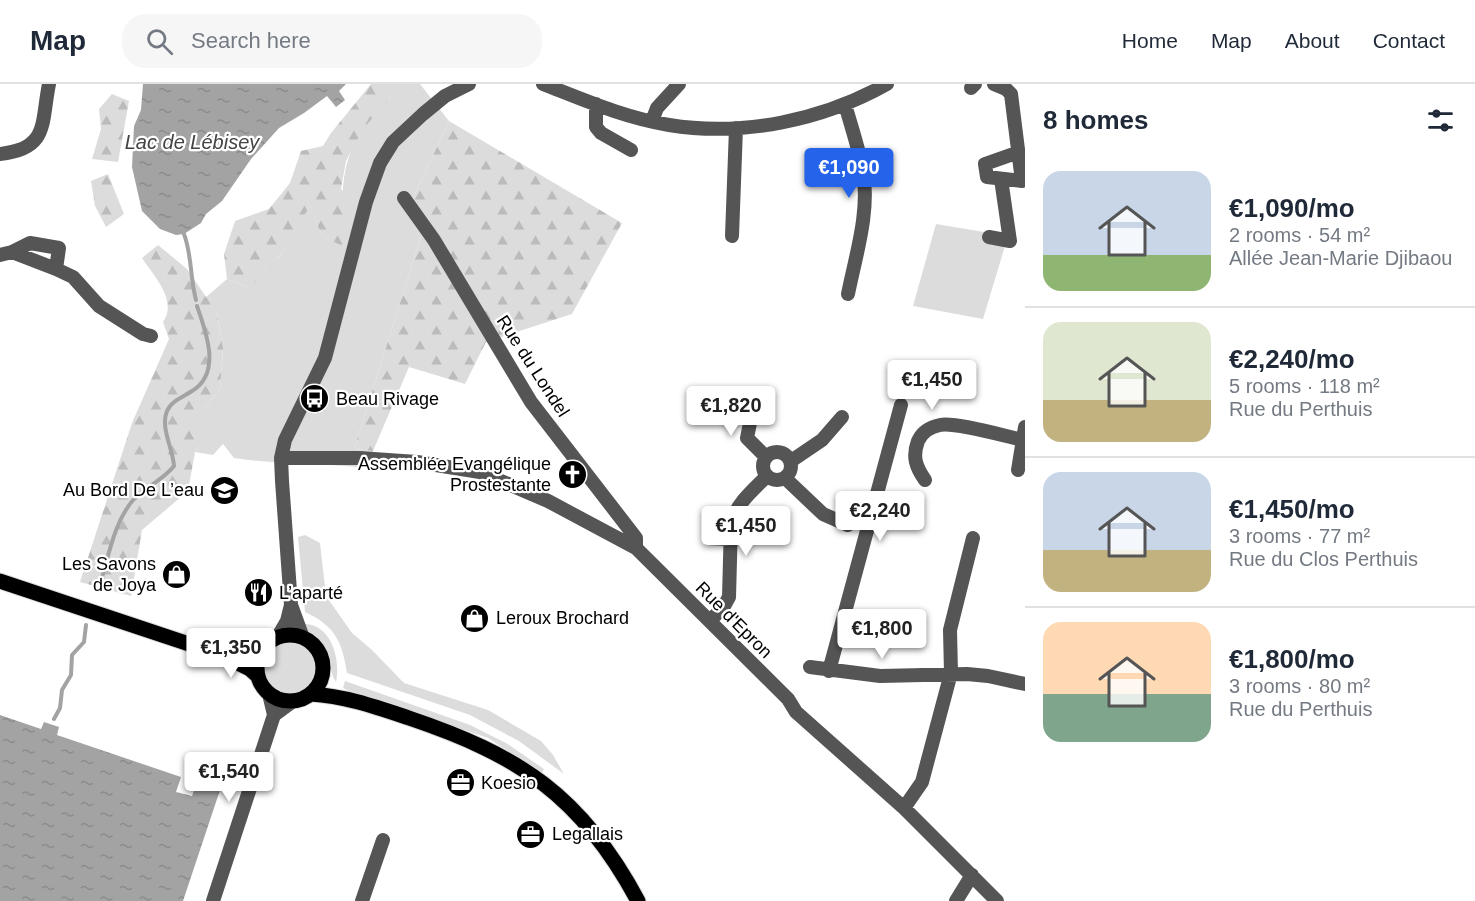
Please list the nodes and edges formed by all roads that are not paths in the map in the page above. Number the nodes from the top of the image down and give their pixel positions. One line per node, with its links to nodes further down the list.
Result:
1 (49, 84): 13 (street)
2 (469, 84): 28 (street)
3 (543, 84): 7 (street)
4 (679, 84): 9 (street)
5 (887, 84): 8 (street)
6 (1000, 85): 12 (street)
7 (596, 104): 9 (street); 11 (street)
8 (845, 104): 10 (street); 21 (street)
9 (652, 121): 10 (street)
10 (736, 128): 17 (street)
11 (631, 150)
12 (1019, 152): 14 (street); 15 (street)
13 (0, 154)
14 (1001, 179): 15 (street); 18 (street)
15 (1024, 183)
16 (404, 198): 38 (street, Rue du Londel)
17 (732, 236)
18 (989, 237)
19 (6, 254): 20 (street); 20 (street)
20 (56, 269): 22 (street)
21 (848, 294)
22 (151, 336)
23 (754, 403): 27 (street)
24 (901, 405): 47 (street)
25 (842, 417): 29 (street)
26 (1024, 433): 30 (street); 33 (street)
27 (766, 457): 29 (street); 31 (street)
28 (281, 458): 38 (street, Rue d'Epron); 40 (street)
29 (791, 461): 32 (street)
30 (1018, 470)
31 (767, 476): 32 (street); 37 (street)
32 (785, 478): 34 (street)
33 (925, 480)
34 (848, 525)
35 (709, 538): 37 (street)
36 (972, 538): 49 (street)
37 (730, 539): 41 (street)
38 (636, 549): 41 (street, Rue d'Epron)
39 (0, 581): 45 (main road)
40 (291, 605): 42 (street); 43 (street)
41 (710, 621): 57 (street, Rue d'Epron)
42 (277, 638): 43 (main road); 44 (main road)
43 (303, 638): 48 (main road)
44 (264, 648): 45 (main road); 50 (main road)
45 (222, 655): 50 (main road)
46 (810, 667): 47 (street)
47 (829, 671): 49 (street)
48 (323, 673): 53 (main road); 55 (main road)
49 (951, 673): 51 (street); 57 (street)
50 (258, 676): 52 (main road)
51 (1025, 684)
52 (269, 694): 54 (main road); 56 (street)
53 (311, 694): 54 (main road); 55 (main road)
54 (293, 701): 56 (street)
55 (358, 701): 62 (main road)
56 (274, 715): 60 (street)
57 (904, 808): 59 (street, Rue d'Epron)
58 (383, 840): 61 (street)
59 (972, 876): 63 (street); 64 (street, Rue d'Epron)
60 (213, 901)
61 (362, 901)
62 (638, 901)
63 (956, 901)
64 (997, 901)

